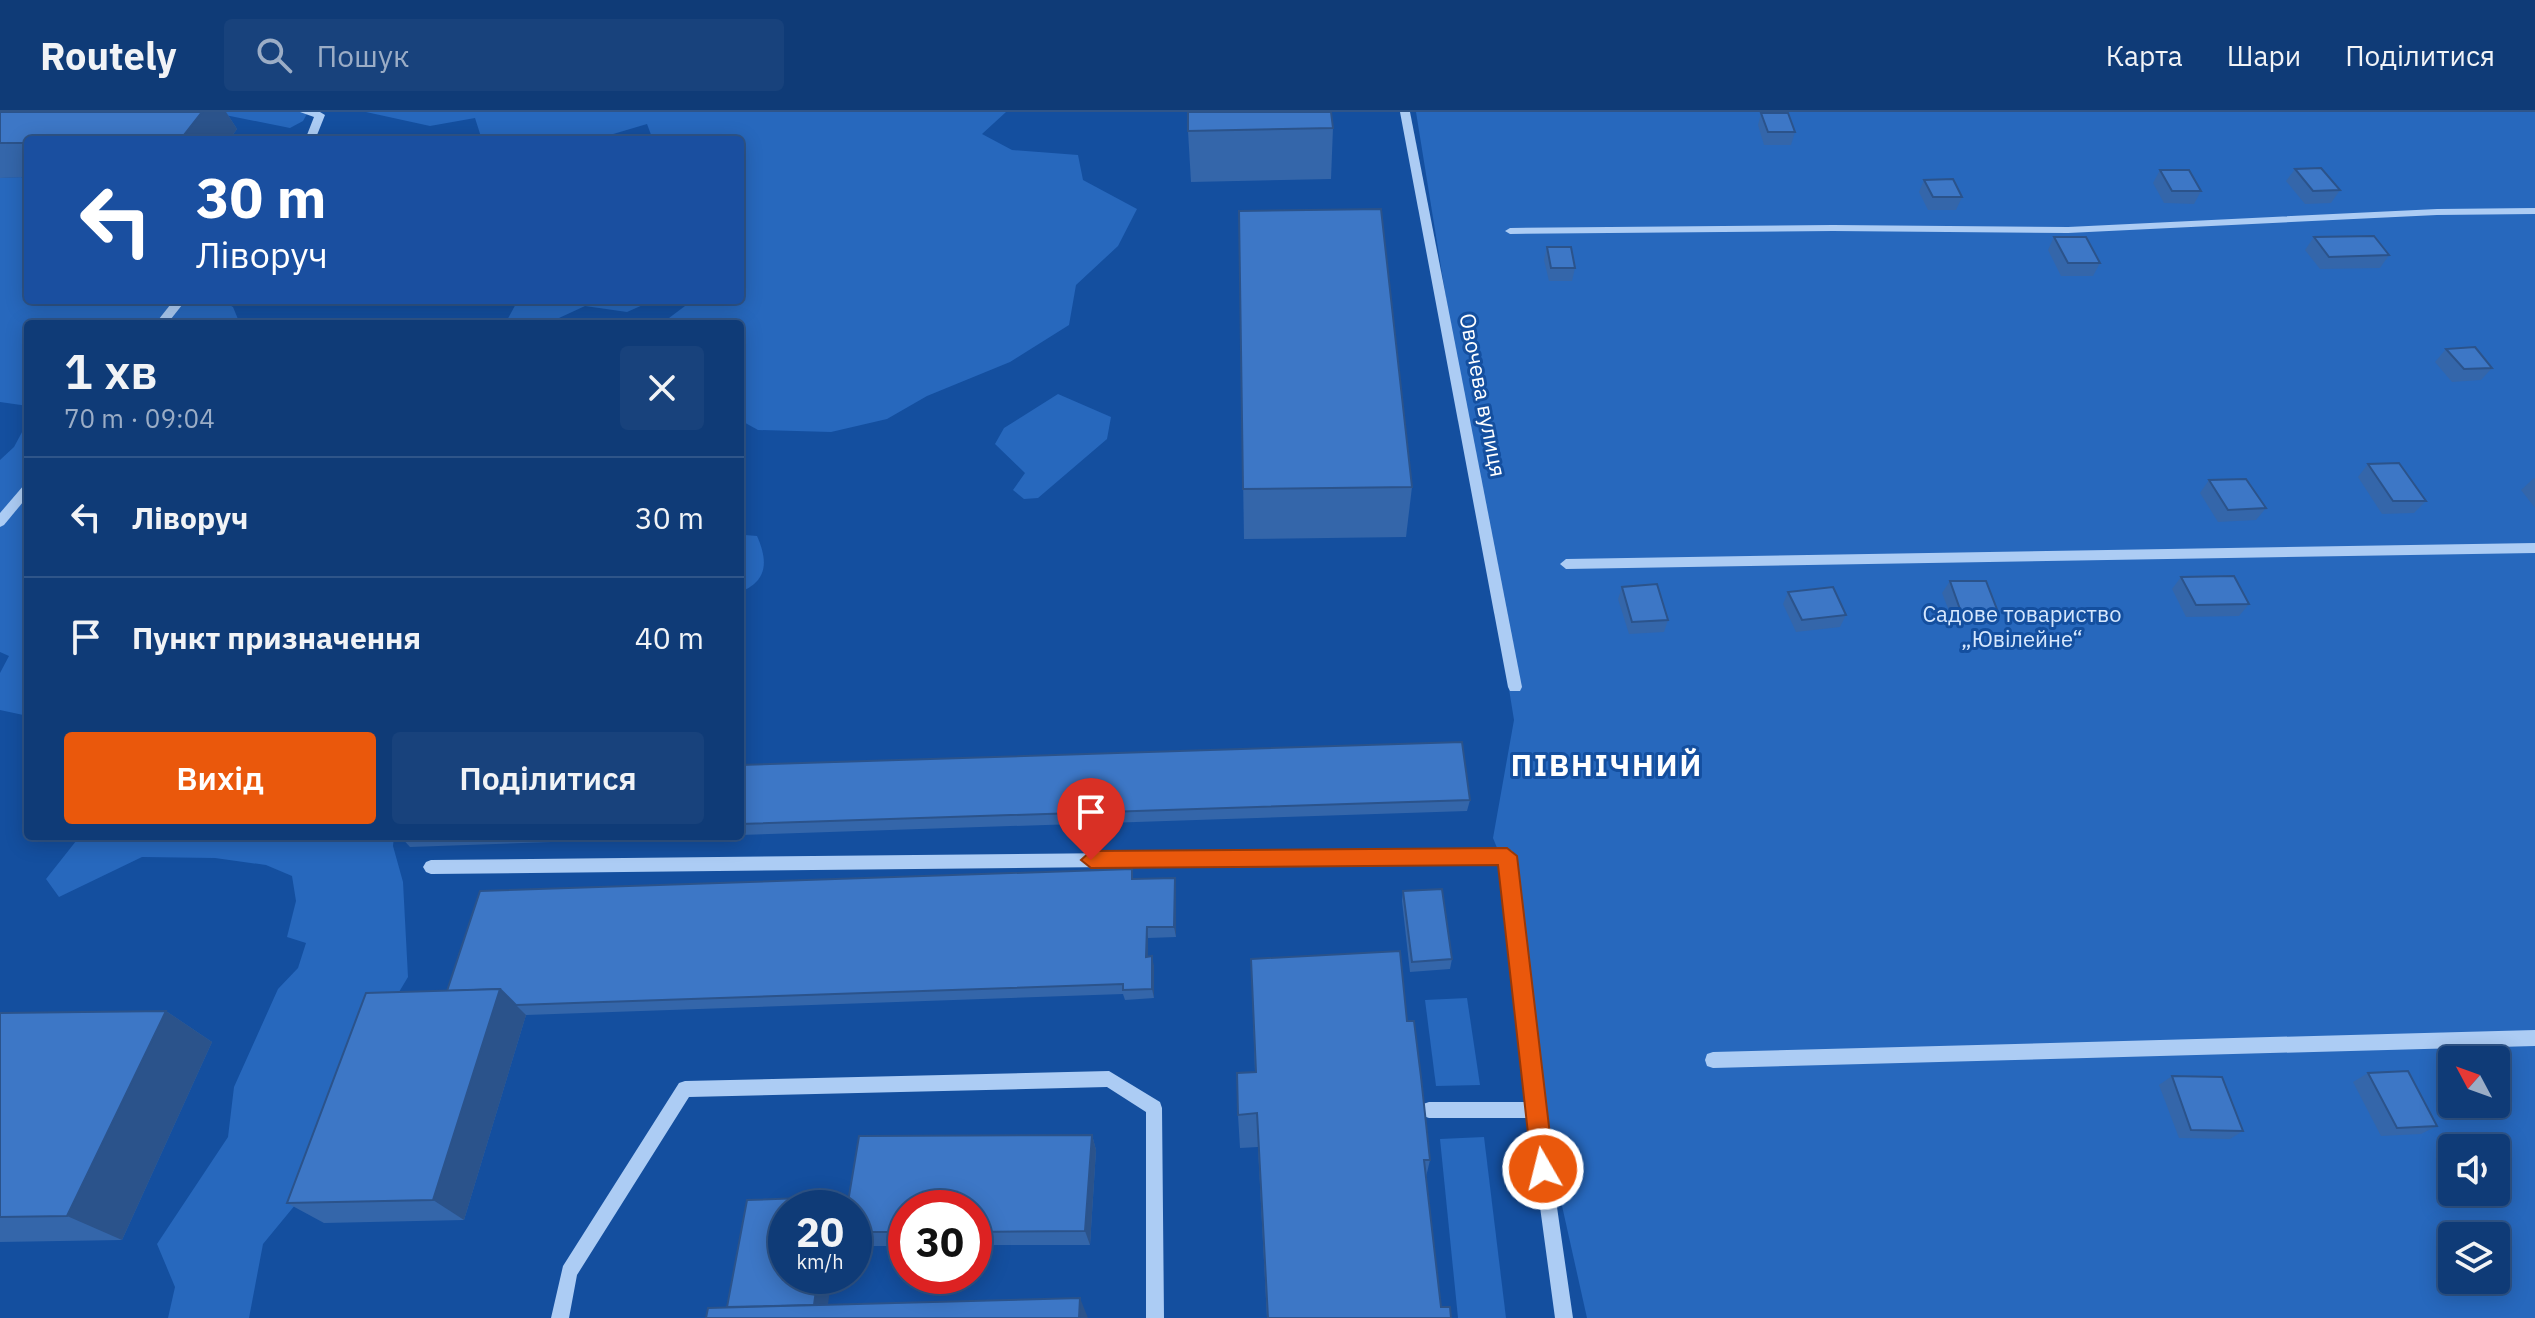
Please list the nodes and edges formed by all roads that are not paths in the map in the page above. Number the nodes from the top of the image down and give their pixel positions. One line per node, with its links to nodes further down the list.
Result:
1 (305, 112): 3 (street)
2 (1405, 112): 12 (street, Овочева вулиця)
3 (312, 136)
4 (2535, 211): 5 (street)
5 (1510, 231)
6 (177, 304): 7 (street)
7 (164, 320)
8 (24, 493): 9 (street)
9 (0, 522)
10 (2535, 548): 11 (street)
11 (1566, 564)
12 (1515, 687)
13 (431, 867): 17 (street)
14 (2535, 1038): 15 (street)
15 (1713, 1060)
16 (1429, 1110): 17 (street)
17 (1535, 1110): 20 (street)
18 (560, 1318): 19 (street)
19 (1155, 1318)
20 (1564, 1318)

